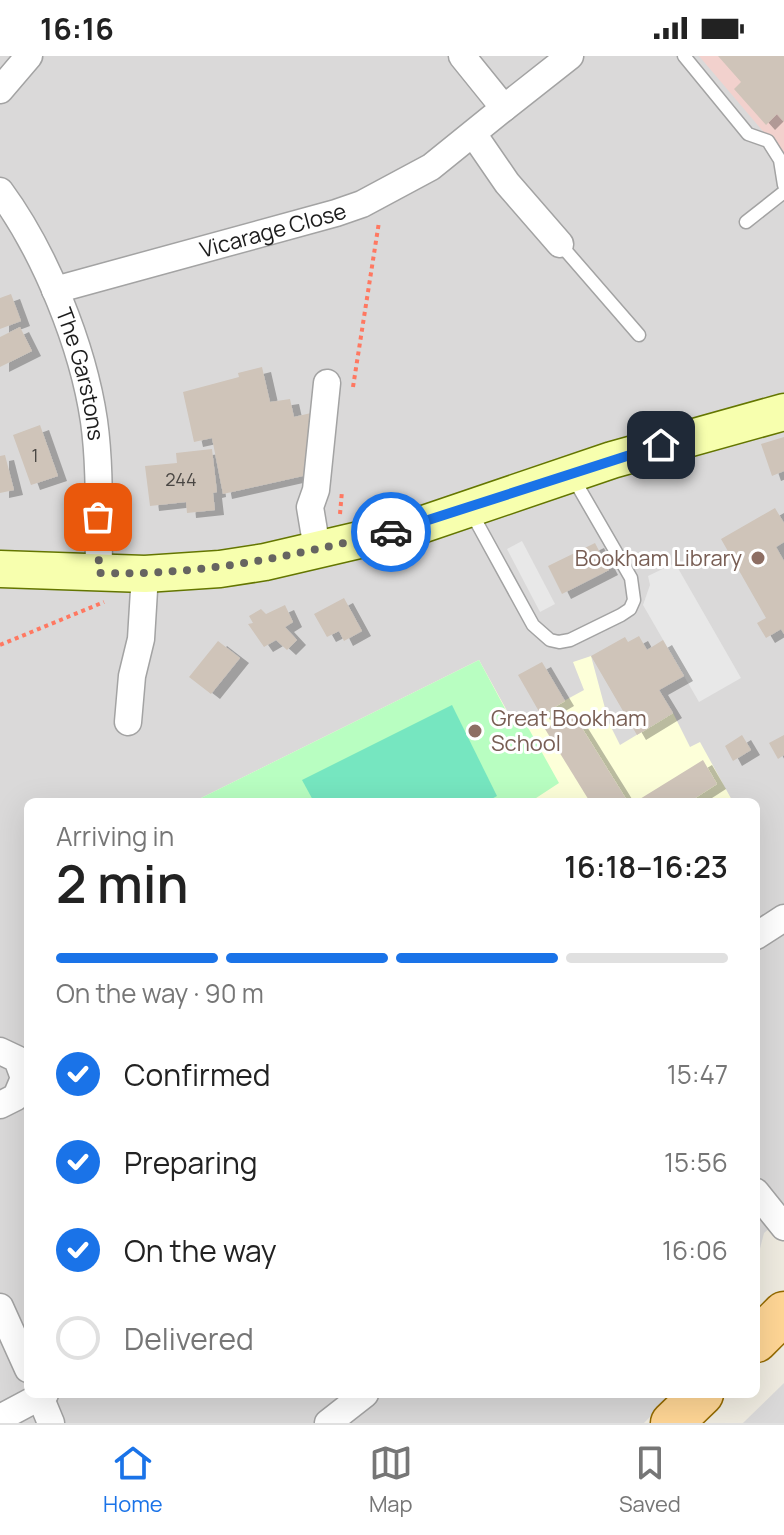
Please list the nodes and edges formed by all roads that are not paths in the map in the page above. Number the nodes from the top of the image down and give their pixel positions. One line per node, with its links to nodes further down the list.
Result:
1 (29, 56): 5 (street)
2 (462, 56): 6 (street)
3 (570, 56): 6 (street, Vicarage Close)
4 (684, 56): 8 (lane)
5 (0, 90)
6 (504, 108): 7 (street, Vicarage Close)
7 (474, 135): 12 (street); 13 (street, Vicarage Close)
8 (784, 185)
9 (0, 191): 13 (street, The Garstons)
10 (784, 192): 11 (lane)
11 (746, 222)
12 (560, 244): 14 (lane)
13 (55, 290): 21 (street, The Garstons)
14 (639, 335)
15 (340, 385): 19 (street)
16 (784, 412): 17 (street)
17 (570, 473): 18 (street); 18 (lane)
18 (469, 508): 19 (street)
19 (328, 547): 21 (street)
20 (0, 569): 21 (street)
21 (123, 574): 22 (street, The Garstons)
22 (128, 722)
23 (784, 918): 24 (street)
24 (760, 933)
25 (0, 1051): 26 (street)
26 (0, 1105)
27 (760, 1201): 28 (street)
28 (784, 1227)
29 (0, 1307): 32 (street)
30 (784, 1313): 31 (main road)
31 (760, 1337)
32 (24, 1360)
33 (36, 1398): 37 (street)
34 (42, 1398): 38 (street)
35 (360, 1398): 39 (street)
36 (698, 1398): 40 (main road)
37 (0, 1418)
38 (51, 1423)
39 (328, 1423)
40 (672, 1423)

